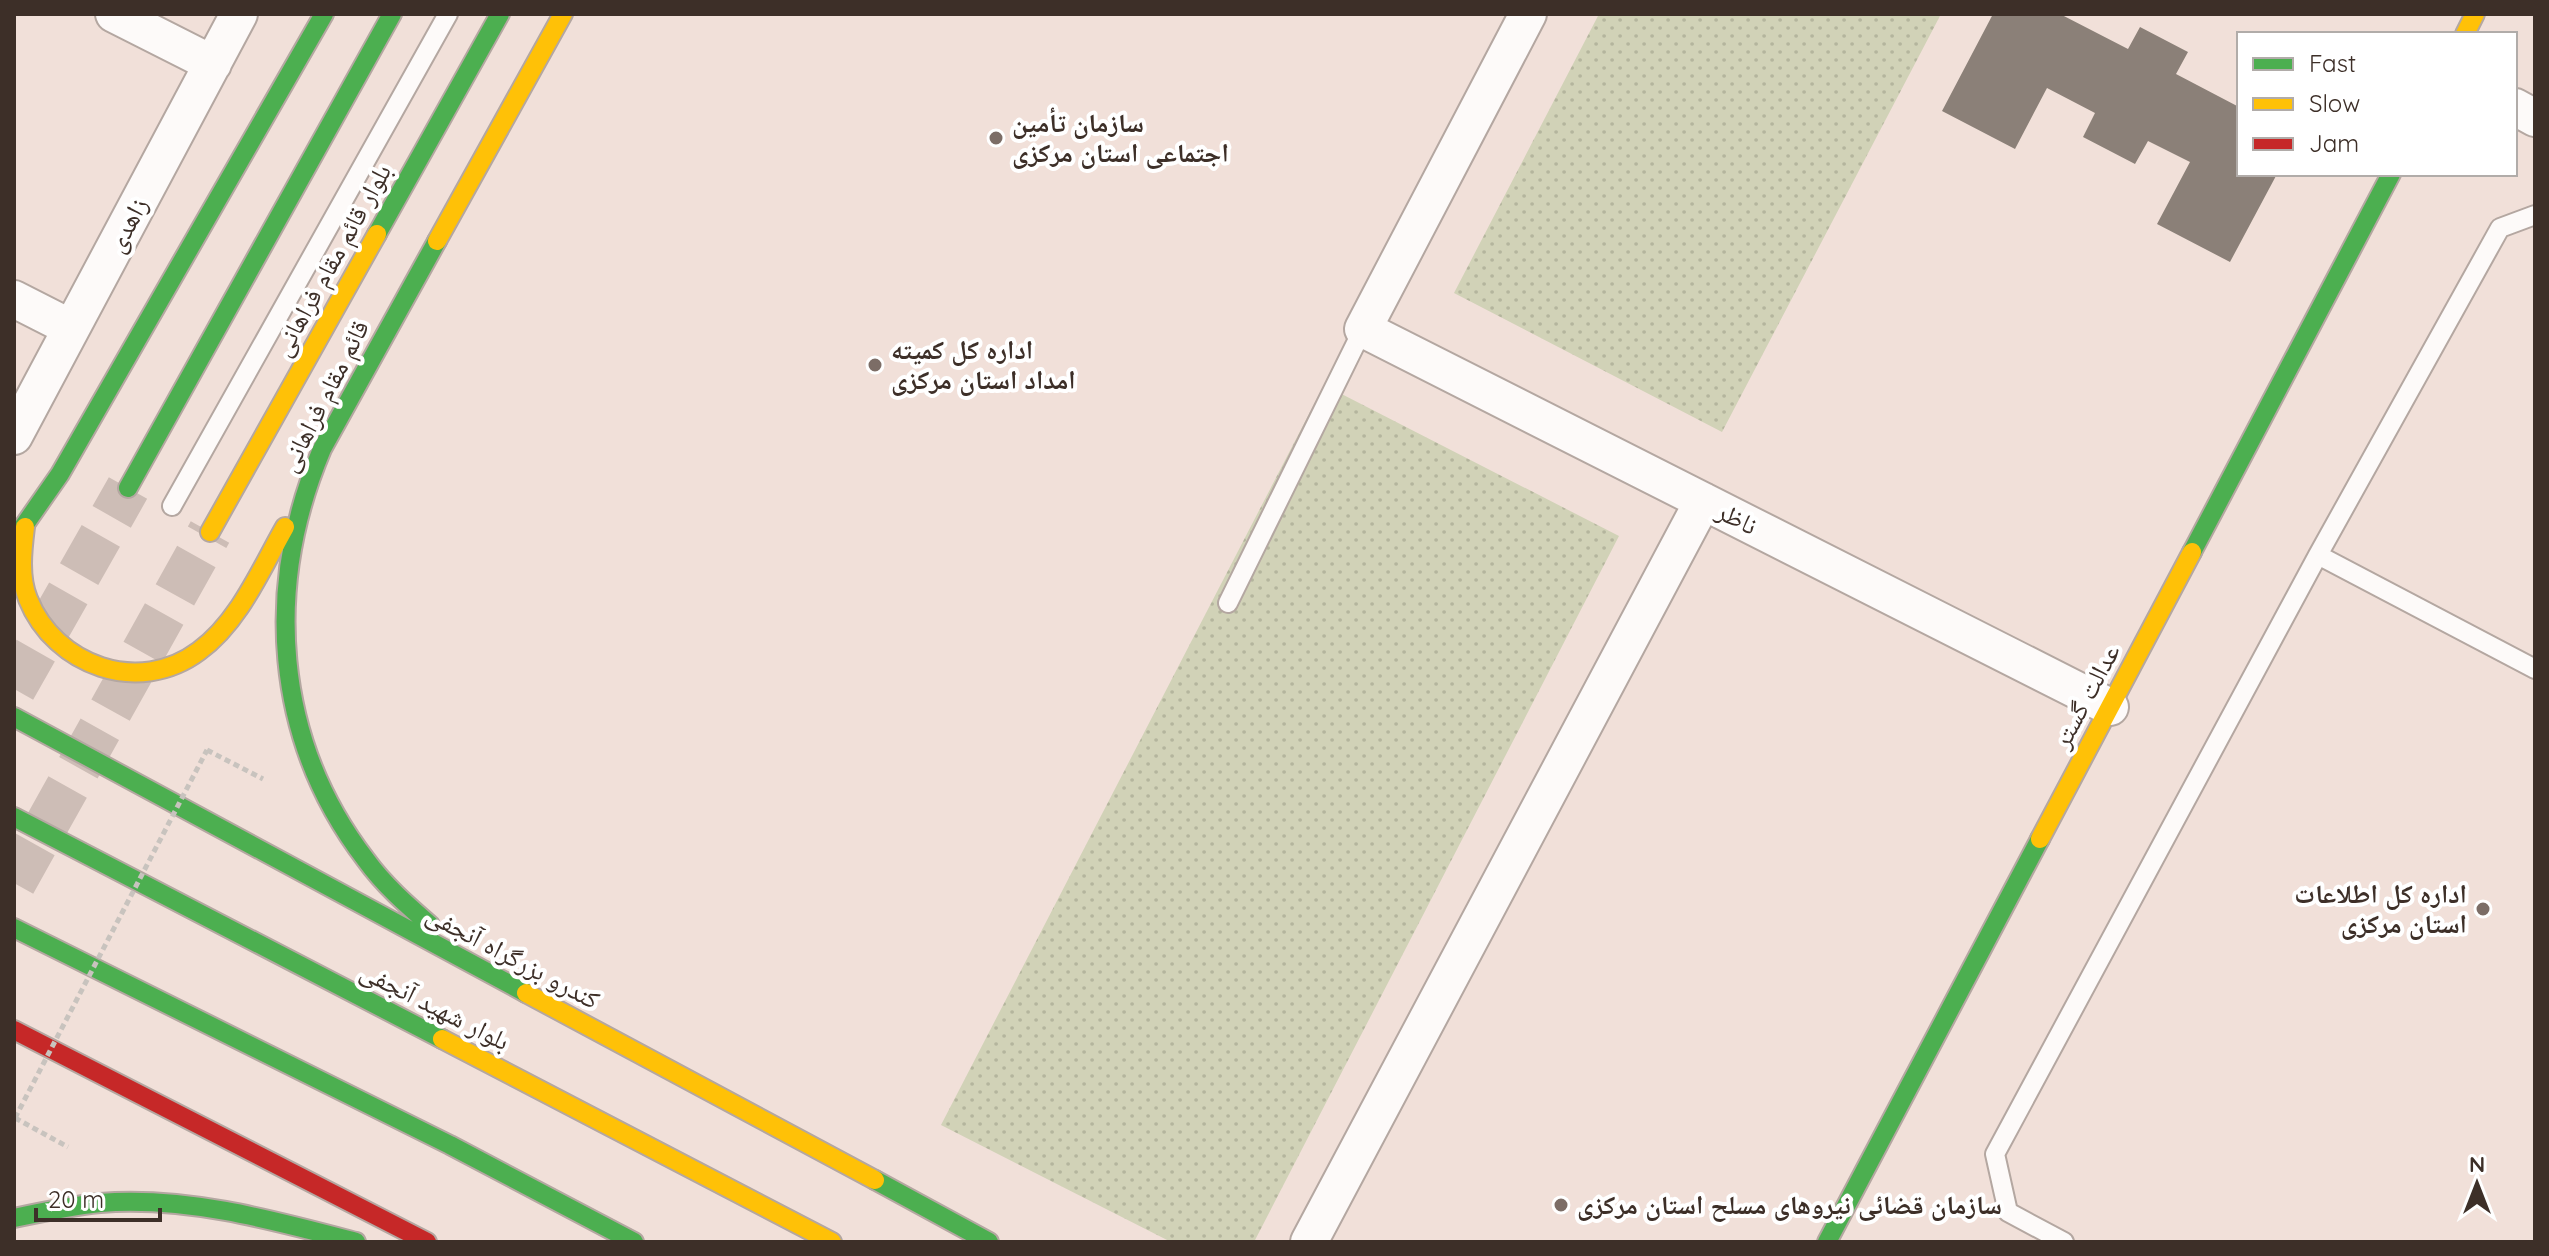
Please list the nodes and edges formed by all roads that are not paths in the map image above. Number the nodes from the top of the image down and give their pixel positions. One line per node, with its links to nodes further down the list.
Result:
1 (114, 14): 11 (street)
2 (239, 14): 11 (street, زاهدی)
3 (324, 14): 25 (main road)
4 (392, 14): 20 (main road)
5 (448, 14): 23 (lane)
6 (500, 14): 24 (main road, بلوار قائم مقام فراهانی)
7 (563, 14): 21 (main road, قائم مقام فراهانی)
8 (1528, 14): 18 (street)
9 (2475, 14): 10 (main road)
10 (2466, 32)
11 (213, 64): 17 (street, زاهدی)
12 (2517, 108): 13 (street)
13 (2535, 118)
14 (2390, 176): 29 (main road, عدالت گستر)
15 (2535, 215): 26 (lane)
16 (14, 299): 17 (street)
17 (71, 328): 19 (street, زاهدی)
18 (1363, 329): 22 (street, ناظر); 27 (lane)
19 (14, 436)
20 (128, 488)
21 (305, 492): 25 (main road); 33 (main road, قائم مقام فراهانی)
22 (1703, 501): 29 (street, ناظر); 41 (street)
23 (172, 506)
24 (210, 532)
25 (20, 533)
26 (2318, 555): 28 (lane); 43 (lane)
27 (1228, 603)
28 (2535, 669)
29 (2110, 707): 42 (main road, عدالت گستر)
30 (14, 717): 33 (main road, کندرو بزرگراه آنجفی)
31 (14, 817): 39 (main road, بلوار شهید آنجفی)
32 (14, 928): 38 (main road)
33 (480, 969): 40 (main road, کندرو بزرگراه آنجفی)
34 (14, 1030): 37 (main road)
35 (14, 1218): 36 (main road)
36 (356, 1242)
37 (427, 1242)
38 (634, 1242)
39 (832, 1242)
40 (989, 1242)
41 (1309, 1242)
42 (1827, 1242)
43 (2064, 1242)

